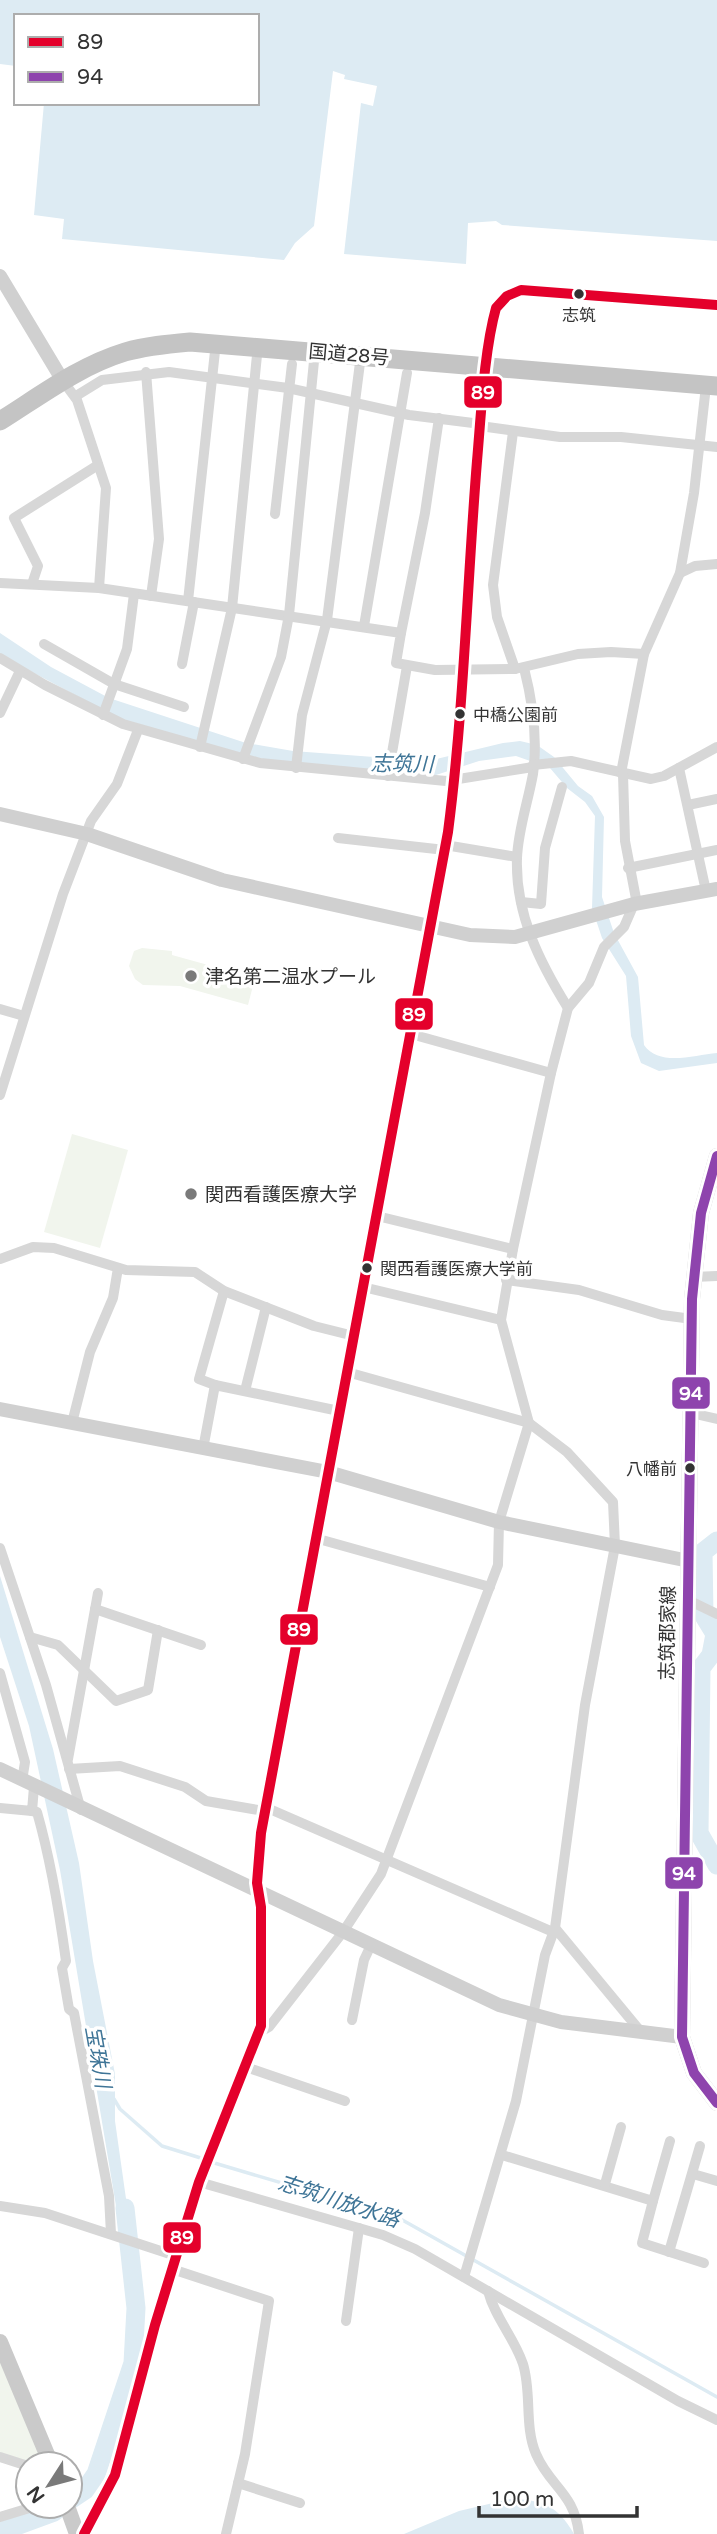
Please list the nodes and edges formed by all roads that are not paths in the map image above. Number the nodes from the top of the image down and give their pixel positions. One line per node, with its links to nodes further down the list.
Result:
1 (0, 276): 15 (street)
2 (717, 305): 8 (street)
3 (216, 342): 4 (highway, 国道28号); 11 (street); 15 (highway, 国道28号)
4 (258, 345): 5 (highway, 国道28号); 12 (street)
5 (315, 351): 6 (highway, 国道28号); 16 (street)
6 (361, 355): 8 (highway, 国道28号); 17 (street)
7 (292, 364): 14 (street)
8 (488, 366): 13 (highway, 国道28号); 21 (street)
9 (146, 372): 11 (street); 15 (street); 33 (street)
10 (407, 373): 18 (street)
11 (211, 376): 12 (street); 34 (street)
12 (255, 384): 14 (street); 35 (street)
13 (711, 386): 23 (street)
14 (288, 388): 16 (street); 26 (street)
15 (69, 389): 20 (highway, 国道28号); 25 (street)
16 (309, 394): 17 (street); 36 (street)
17 (356, 405): 18 (street); 37 (street)
18 (400, 413): 19 (street); 38 (street)
19 (439, 418): 21 (street); 39 (street)
20 (0, 421)
21 (481, 425): 22 (street); 46 (street)
22 (513, 432): 23 (street); 45 (street)
23 (700, 446): 24 (street); 28 (street)
24 (717, 447)
25 (98, 465): 30 (street); 31 (street)
26 (275, 514)
27 (717, 565): 28 (street)
28 (680, 573): 41 (street)
29 (0, 583): 30 (street)
30 (32, 584): 31 (street)
31 (99, 588): 32 (street)
32 (134, 594): 33 (street); 48 (street)
33 (151, 596): 34 (street)
34 (191, 601): 35 (street); 43 (street)
35 (232, 608): 36 (street); 53 (street)
36 (289, 615): 37 (street); 55 (street)
37 (327, 620): 38 (street); 57 (street)
38 (364, 626): 39 (street)
39 (401, 633): 44 (street)
40 (44, 644): 48 (street)
41 (644, 654): 45 (street); 59 (street)
42 (0, 658): 47 (street)
43 (182, 664)
44 (407, 666): 46 (street); 60 (street)
45 (520, 668): 46 (street); 56 (street)
46 (463, 670): 61 (street)
47 (20, 671): 50 (street); 51 (street)
48 (114, 684): 49 (street); 51 (street)
49 (184, 707)
50 (0, 713)
51 (103, 715): 52 (street)
52 (138, 730): 53 (street); 66 (street)
53 (200, 747): 55 (street)
54 (717, 747): 58 (street)
55 (243, 759): 57 (street)
56 (536, 765): 59 (street); 61 (street); 71 (street)
57 (296, 768): 60 (street)
58 (679, 768): 59 (street); 64 (street)
59 (622, 773): 72 (street)
60 (388, 776): 61 (street)
61 (454, 780): 68 (street)
62 (562, 788): 74 (street)
63 (717, 799): 64 (street)
64 (688, 805): 70 (street)
65 (0, 814): 66 (street)
66 (87, 834): 76 (street); 80 (street)
67 (338, 838): 68 (street)
68 (445, 848): 71 (street); 76 (street)
69 (717, 850): 70 (street)
70 (699, 855): 72 (street); 73 (street)
71 (517, 857): 74 (street)
72 (628, 868): 75 (street)
73 (711, 890): 75 (street)
74 (521, 902): 77 (street)
75 (635, 904): 77 (street); 78 (street)
76 (431, 927): 77 (street); 81 (street)
77 (530, 934): 78 (street)
78 (568, 1008): 82 (street)
79 (0, 1009): 80 (street)
80 (24, 1016): 83 (street)
81 (411, 1034): 82 (street); 85 (street)
82 (551, 1073): 86 (street)
83 (0, 1095)
84 (717, 1157): 90 (main road, 志筑郡家線)
85 (377, 1216): 86 (street); 92 (street)
86 (513, 1249): 91 (street)
87 (0, 1259): 88 (street)
88 (118, 1268): 93 (street); 105 (street)
89 (717, 1276): 90 (street)
90 (693, 1277): 95 (main road, 志筑郡家線)
91 (506, 1280): 95 (street); 96 (street)
92 (363, 1287): 96 (street); 97 (street)
93 (224, 1290): 94 (street); 99 (street)
94 (266, 1307): 97 (street); 100 (street)
95 (692, 1319): 103 (main road, 志筑郡家線)
96 (501, 1320): 106 (street)
97 (354, 1336): 98 (street)
98 (347, 1373): 102 (street); 106 (street)
99 (215, 1385): 100 (street); 107 (street)
100 (245, 1391): 102 (street)
101 (0, 1409): 105 (street)
102 (340, 1412): 108 (street)
103 (691, 1413): 104 (street); 113 (main road, 志筑郡家線)
104 (717, 1419)
105 (72, 1423): 107 (street)
106 (529, 1423): 109 (street); 111 (street)
107 (203, 1449): 108 (street)
108 (328, 1472): 109 (street); 110 (street)
109 (499, 1522): 111 (street); 114 (street)
110 (315, 1538): 114 (street); 129 (street)
111 (615, 1546): 113 (street); 133 (street)
112 (0, 1548): 120 (street)
113 (689, 1561): 116 (main road, 志筑郡家線)
114 (490, 1587): 131 (street)
115 (98, 1593): 117 (street)
116 (692, 1601): 118 (street); 140 (main road, 志筑郡家線)
117 (95, 1609): 119 (street); 122 (street)
118 (715, 1612)
119 (158, 1630): 121 (street); 122 (street)
120 (30, 1637): 122 (street); 124 (street)
121 (201, 1645)
122 (84, 1668): 124 (street)
123 (0, 1673): 126 (street)
124 (68, 1765): 127 (street); 129 (street)
125 (0, 1769): 126 (street)
126 (28, 1784): 127 (street); 130 (street)
127 (75, 1807): 132 (street)
128 (0, 1808): 130 (street)
129 (265, 1809): 131 (street); 132 (street)
130 (33, 1811): 155 (street)
131 (387, 1860): 133 (street); 134 (street)
132 (258, 1893): 134 (street); 138 (street)
133 (554, 1930): 136 (street); 139 (street)
134 (343, 1932): 135 (street); 138 (street)
135 (371, 1945): 136 (street); 137 (street)
136 (535, 2015): 139 (street); 147 (street)
137 (352, 2020)
138 (260, 2032): 141 (street)
139 (641, 2032): 140 (street)
140 (682, 2037): 143 (main road, 志筑郡家線)
141 (246, 2067): 142 (street); 149 (street)
142 (345, 2101)
143 (717, 2103)
144 (621, 2127): 151 (street)
145 (670, 2140): 152 (street)
146 (700, 2146): 148 (street)
147 (502, 2155): 151 (street); 159 (street)
148 (692, 2174): 150 (street); 156 (street)
149 (200, 2179): 154 (street); 157 (street)
150 (717, 2181)
151 (605, 2184): 152 (street)
152 (653, 2201): 156 (street)
153 (0, 2206): 155 (street)
154 (359, 2228): 159 (street); 161 (street)
155 (113, 2235): 157 (street)
156 (669, 2252): 158 (street)
157 (174, 2262): 165 (street); 167 (street)
158 (704, 2263)
159 (464, 2277): 160 (street)
160 (488, 2291): 163 (street); 169 (street)
161 (346, 2321)
162 (0, 2342): 164 (main road)
163 (717, 2420)
164 (45, 2450)
165 (238, 2483): 166 (street); 168 (street)
166 (300, 2503)
167 (83, 2534)
168 (226, 2534)
169 (579, 2534)

